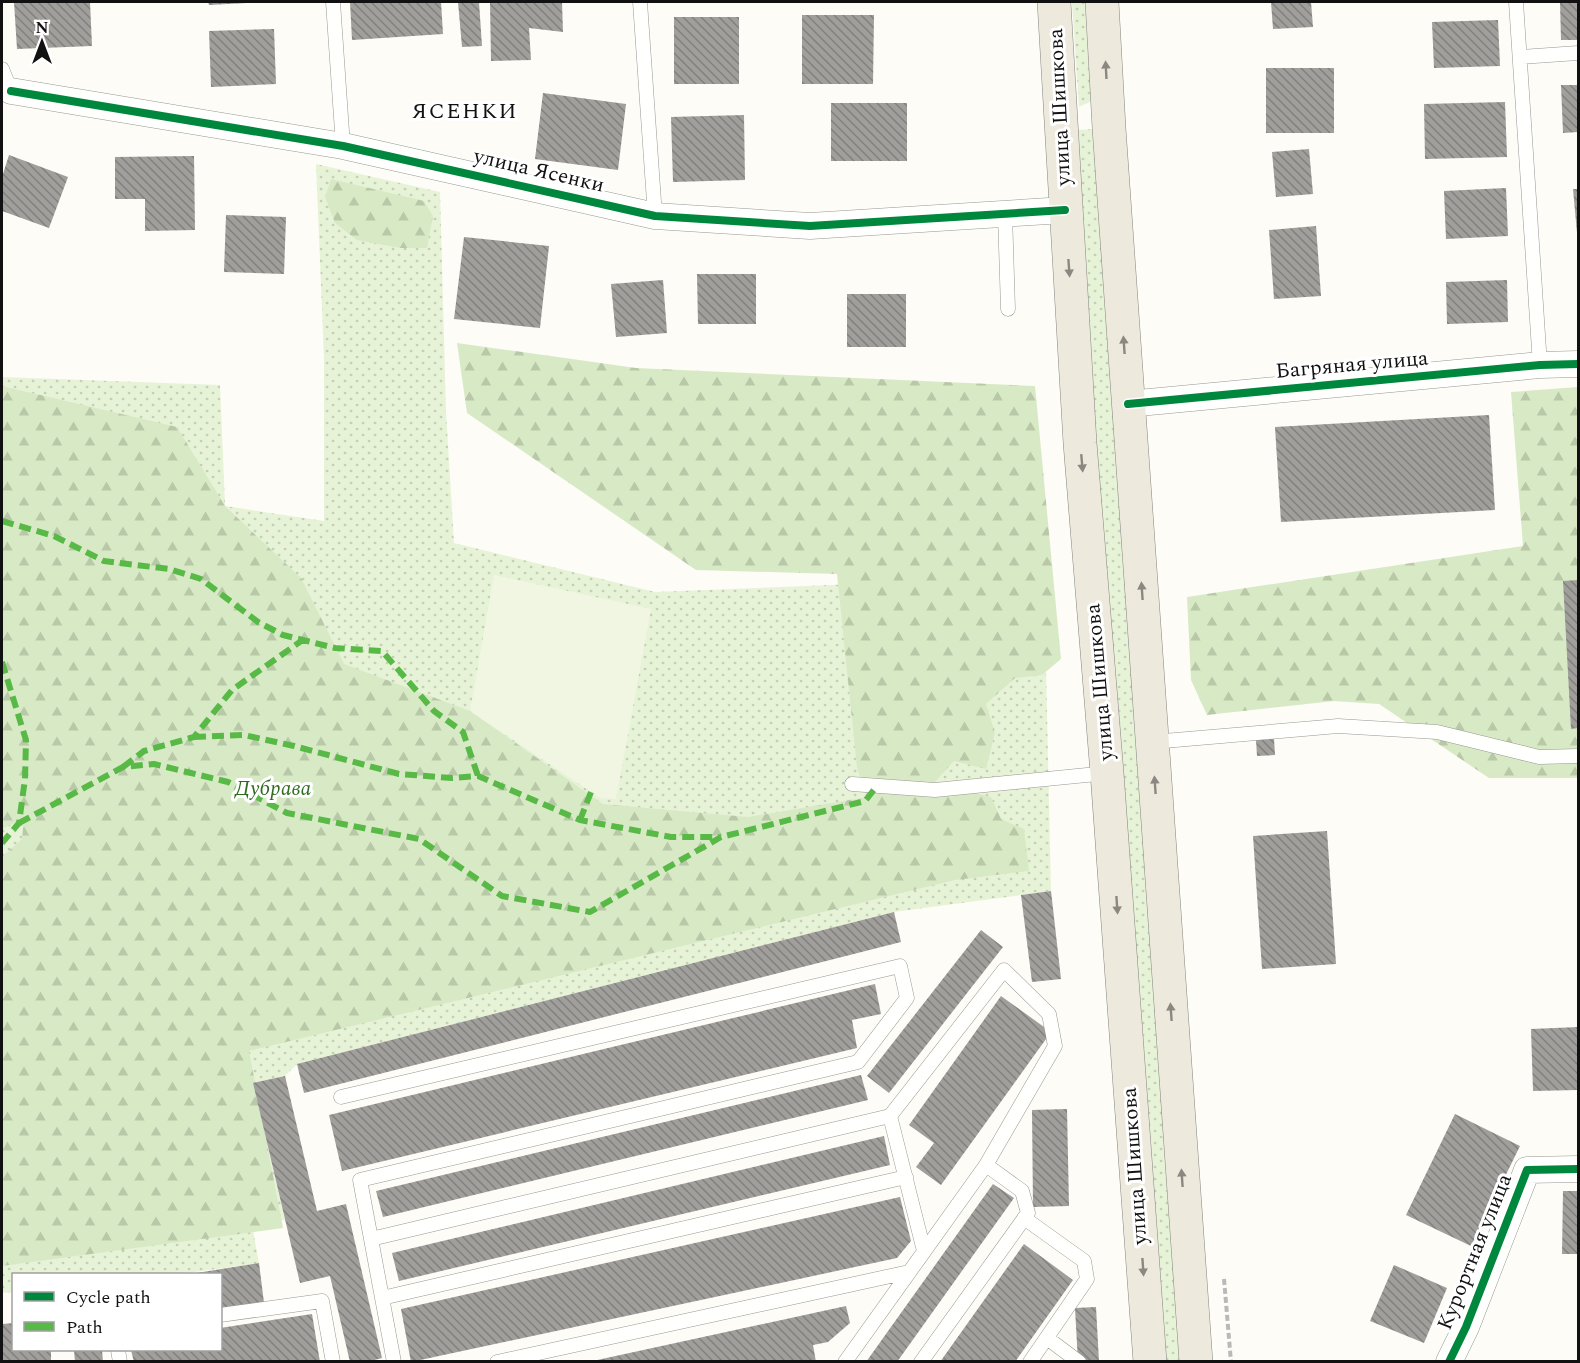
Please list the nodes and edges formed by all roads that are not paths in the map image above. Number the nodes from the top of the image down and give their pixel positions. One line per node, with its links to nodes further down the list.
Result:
1 (333, 2): 11 (lane)
2 (640, 2): 14 (lane)
3 (1054, 2): 10 (main road, улица Шишкова)
4 (1102, 2): 9 (main road, one-way to 4)
5 (1516, 2): 7 (lane)
6 (1578, 53): 7 (lane)
7 (1520, 57): 17 (lane)
8 (5, 84): 11 (street, улица Ясенки)
9 (1109, 128): 10 (main road); 18 (main road, one-way to 9)
10 (1063, 131): 12 (main road, улица Шишкова)
11 (343, 146): 14 (street, улица Ясенки)
12 (1065, 210): 13 (street, улица Ясенки); 21 (main road, улица Шишкова, one-way to 21)
13 (1005, 214): 14 (street, улица Ясенки); 15 (lane)
14 (655, 216)
15 (1008, 309)
16 (1578, 364): 17 (street, Багряная улица)
17 (1540, 365): 18 (street, Багряная улица)
18 (1128, 404): 19 (main road, one-way to 18)
19 (1152, 742): 20 (lane); 29 (main road, one-way to 19)
20 (1578, 756)
21 (1107, 773): 22 (lane); 30 (main road, улица Шишкова, one-way to 30)
22 (852, 784)
23 (341, 1097): 31 (lane)
24 (890, 1116): 25 (lane); 27 (lane); 31 (lane)
25 (986, 1165): 28 (lane); 32 (lane)
26 (1578, 1169): 46 (street, Курортная улица)
27 (906, 1177): 32 (lane); 34 (lane)
28 (1024, 1218): 36 (lane); 41 (lane)
29 (1185, 1222): 30 (main road); 45 (main road)
30 (1140, 1224): 44 (main road, улица Шишкова, one-way to 44)
31 (371, 1239): 34 (lane)
32 (924, 1251): 33 (lane)
33 (909, 1272): 39 (lane); 40 (lane)
34 (382, 1298): 38 (lane)
35 (222, 1316): 37 (lane)
36 (1047, 1338): 42 (lane); 43 (lane)
37 (333, 1362)
38 (394, 1362)
39 (497, 1362)
40 (844, 1362)
41 (921, 1362)
42 (1030, 1362)
43 (1079, 1362)
44 (1149, 1362)
45 (1196, 1362)
46 (1449, 1362)

